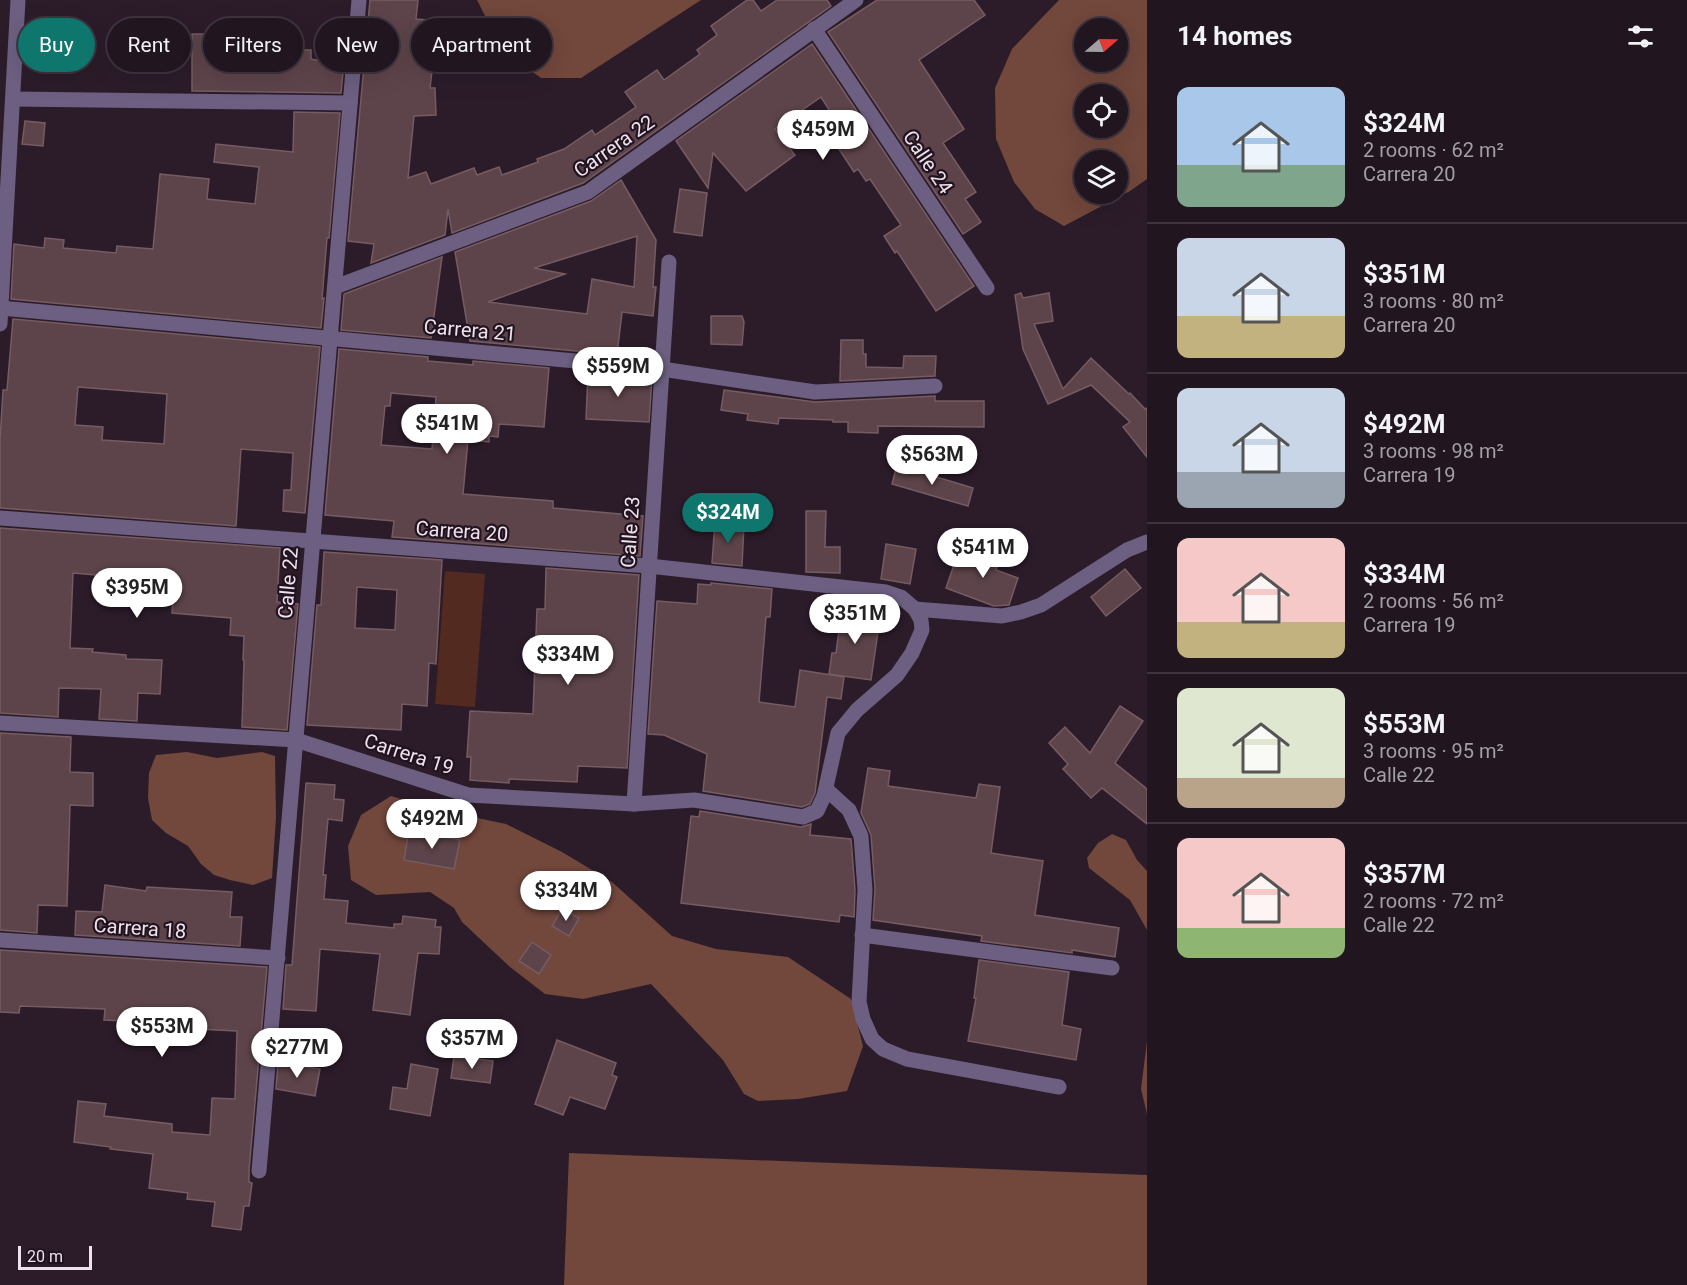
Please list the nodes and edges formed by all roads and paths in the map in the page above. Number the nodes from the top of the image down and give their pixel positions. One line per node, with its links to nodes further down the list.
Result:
1 (18, 0): 5 (street)
2 (359, 0): 6 (street, Calle 22)
3 (856, 0): 4 (street, Carrera 22)
4 (814, 28): 8 (street, Carrera 22); 9 (street, Calle 24)
5 (13, 99): 6 (street); 10 (street)
6 (351, 103): 8 (street, Calle 22)
7 (669, 262): 13 (street, Calle 23)
8 (335, 287): 12 (street, Calle 22)
9 (987, 288)
10 (0, 308): 11 (street); 12 (street, Carrera 21)
11 (0, 324)
12 (330, 338): 13 (street, Carrera 21); 16 (street, Calle 22)
13 (662, 369): 14 (street, Carrera 21); 18 (street, Calle 23)
14 (936, 386)
15 (0, 518): 16 (street, Carrera 20)
16 (313, 541): 18 (street, Carrera 20); 21 (street, Calle 22)
17 (1147, 542): 19 (street)
18 (649, 566): 19 (street, Carrera 20); 23 (street, Calle 23)
19 (915, 609): 22 (street, Carrera 19)
20 (0, 723): 21 (street, Carrera 19)
21 (296, 740): 23 (street, Carrera 19); 26 (street, Calle 22)
22 (826, 789): 23 (street, Carrera 19); 24 (street)
23 (634, 804)
24 (862, 935): 27 (street); 28 (street)
25 (0, 940): 26 (street, Carrera 18)
26 (278, 958): 29 (street, Calle 22)
27 (1112, 968)
28 (1059, 1087)
29 (260, 1170)

